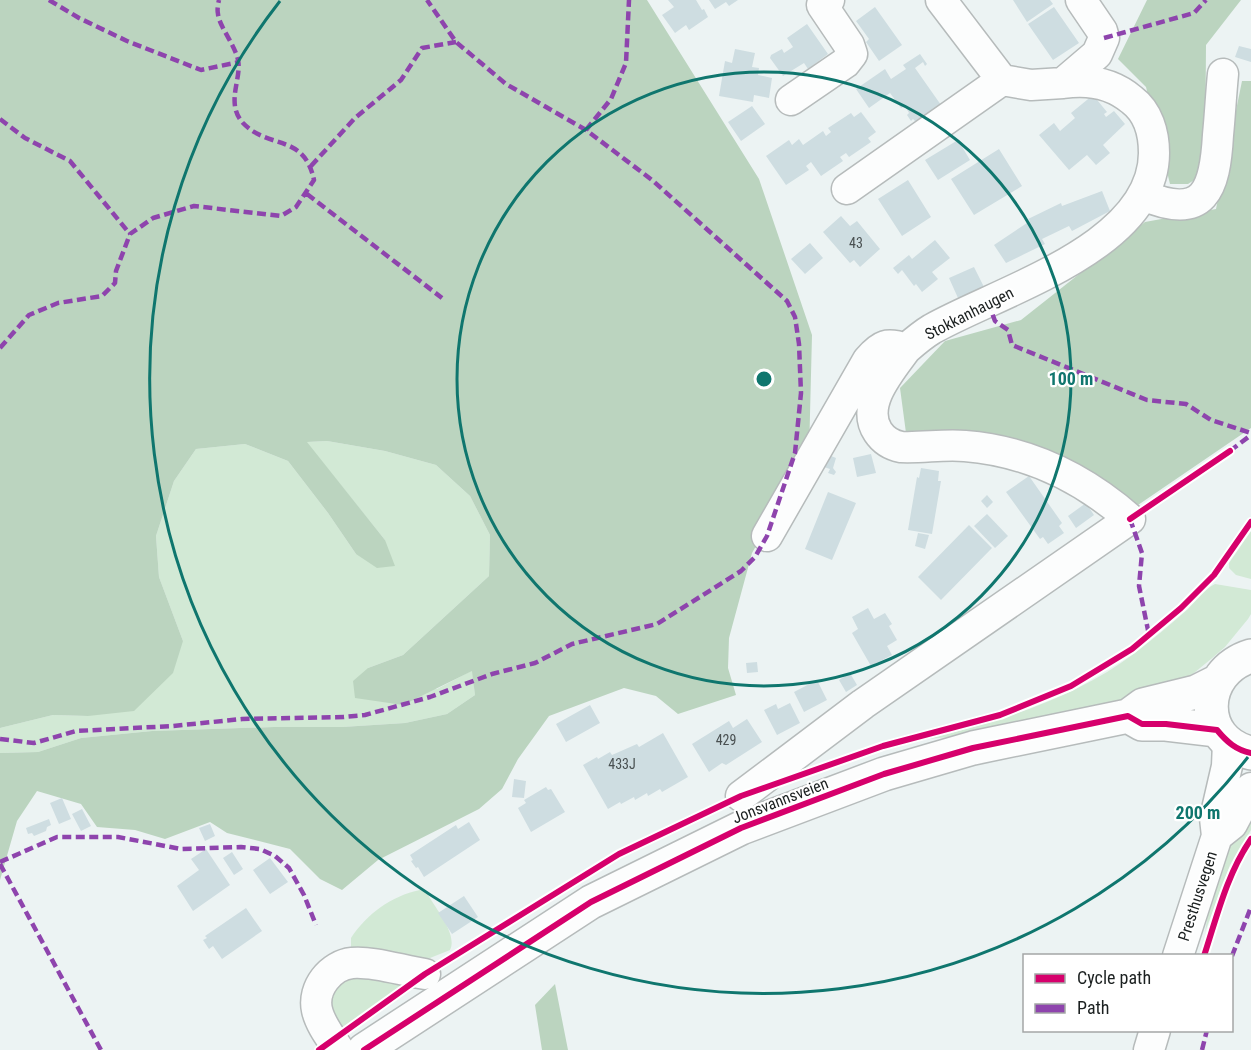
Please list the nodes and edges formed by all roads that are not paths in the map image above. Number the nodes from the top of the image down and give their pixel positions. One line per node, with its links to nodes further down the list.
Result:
1 (941, 0): 5 (street)
2 (1081, 0): 6 (street)
3 (823, 2): 7 (street)
4 (1223, 74): 9 (street)
5 (1002, 80): 6 (street, Stokkanhaugen); 8 (street)
6 (1063, 82): 9 (street, Stokkanhaugen)
7 (791, 100)
8 (847, 189)
9 (1143, 195): 10 (street, Stokkanhaugen)
10 (906, 349): 11 (street, Stokkanhaugen); 17 (street, Jonsvannsveien)
11 (767, 536)
12 (1248, 651): 13 (main road)
13 (1216, 682): 14 (main road, Jonsvannsveien); 15 (main road)
14 (1128, 716): 15 (main road, Jonsvannsveien); 23 (main road, Jonsvannsveien)
15 (1232, 742): 18 (street, Presthusvegen)
16 (1251, 788): 18 (street, Presthusvegen)
17 (741, 796)
18 (1217, 836): 19 (street, Presthusvegen)
19 (1179, 954)
20 (425, 974): 22 (street)
21 (1154, 1032): 24 (street)
22 (339, 1050)
23 (364, 1050)
24 (1149, 1050)

